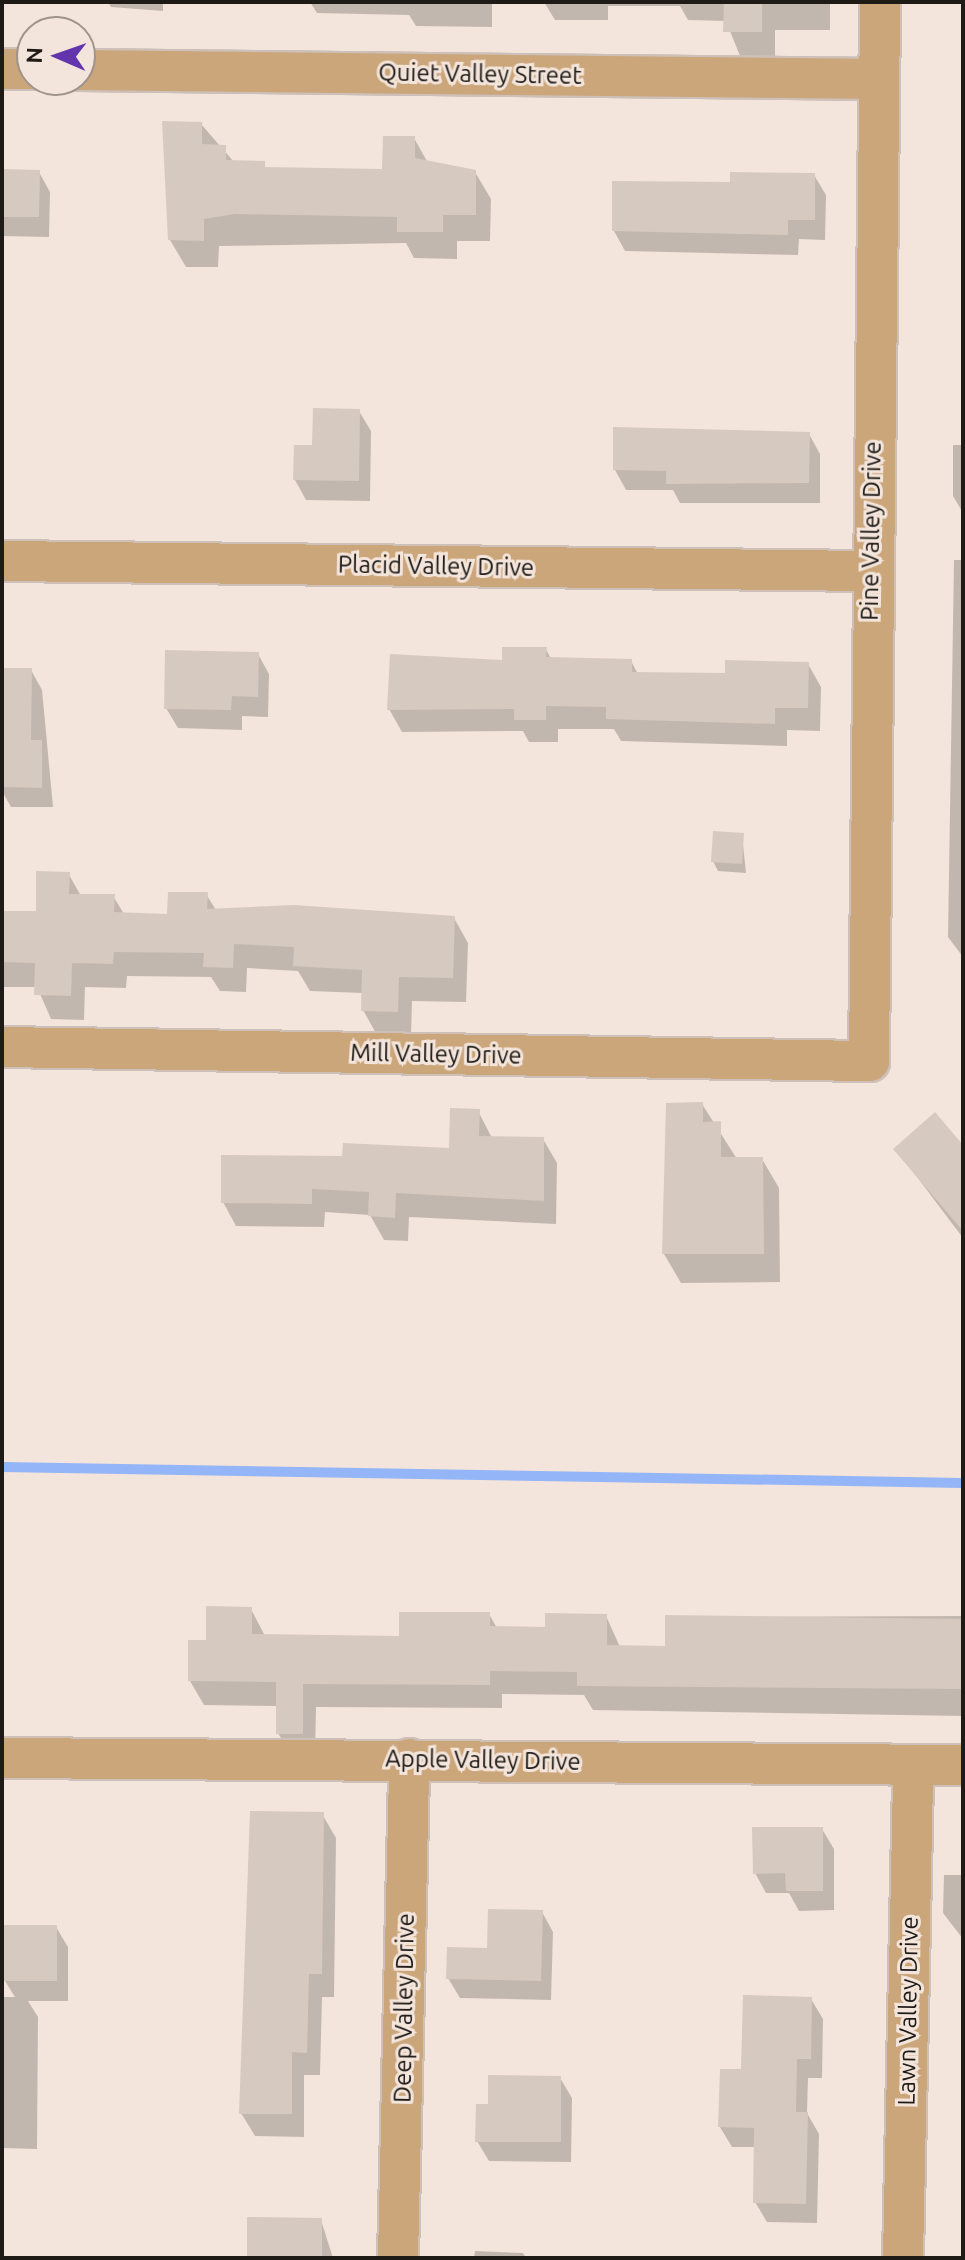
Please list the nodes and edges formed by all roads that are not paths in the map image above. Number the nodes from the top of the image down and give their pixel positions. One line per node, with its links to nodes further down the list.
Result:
1 (880, 2): 3 (street, Pine Valley Drive)
2 (96, 70): 3 (street, Quiet Valley Street)
3 (879, 79): 5 (street, Pine Valley Drive)
4 (2, 561): 5 (street, Placid Valley Drive)
5 (870, 571): 7 (street, Pine Valley Drive)
6 (2, 1047): 7 (street, Mill Valley Drive)
7 (869, 1061)
8 (2, 1758): 9 (street, Apple Valley Drive)
9 (409, 1759): 10 (street, Apple Valley Drive); 12 (street, Deep Valley Drive)
10 (913, 1765): 11 (street, Apple Valley Drive); 13 (street, Lawn Valley Drive)
11 (963, 1765)
12 (398, 2258)
13 (903, 2258)

